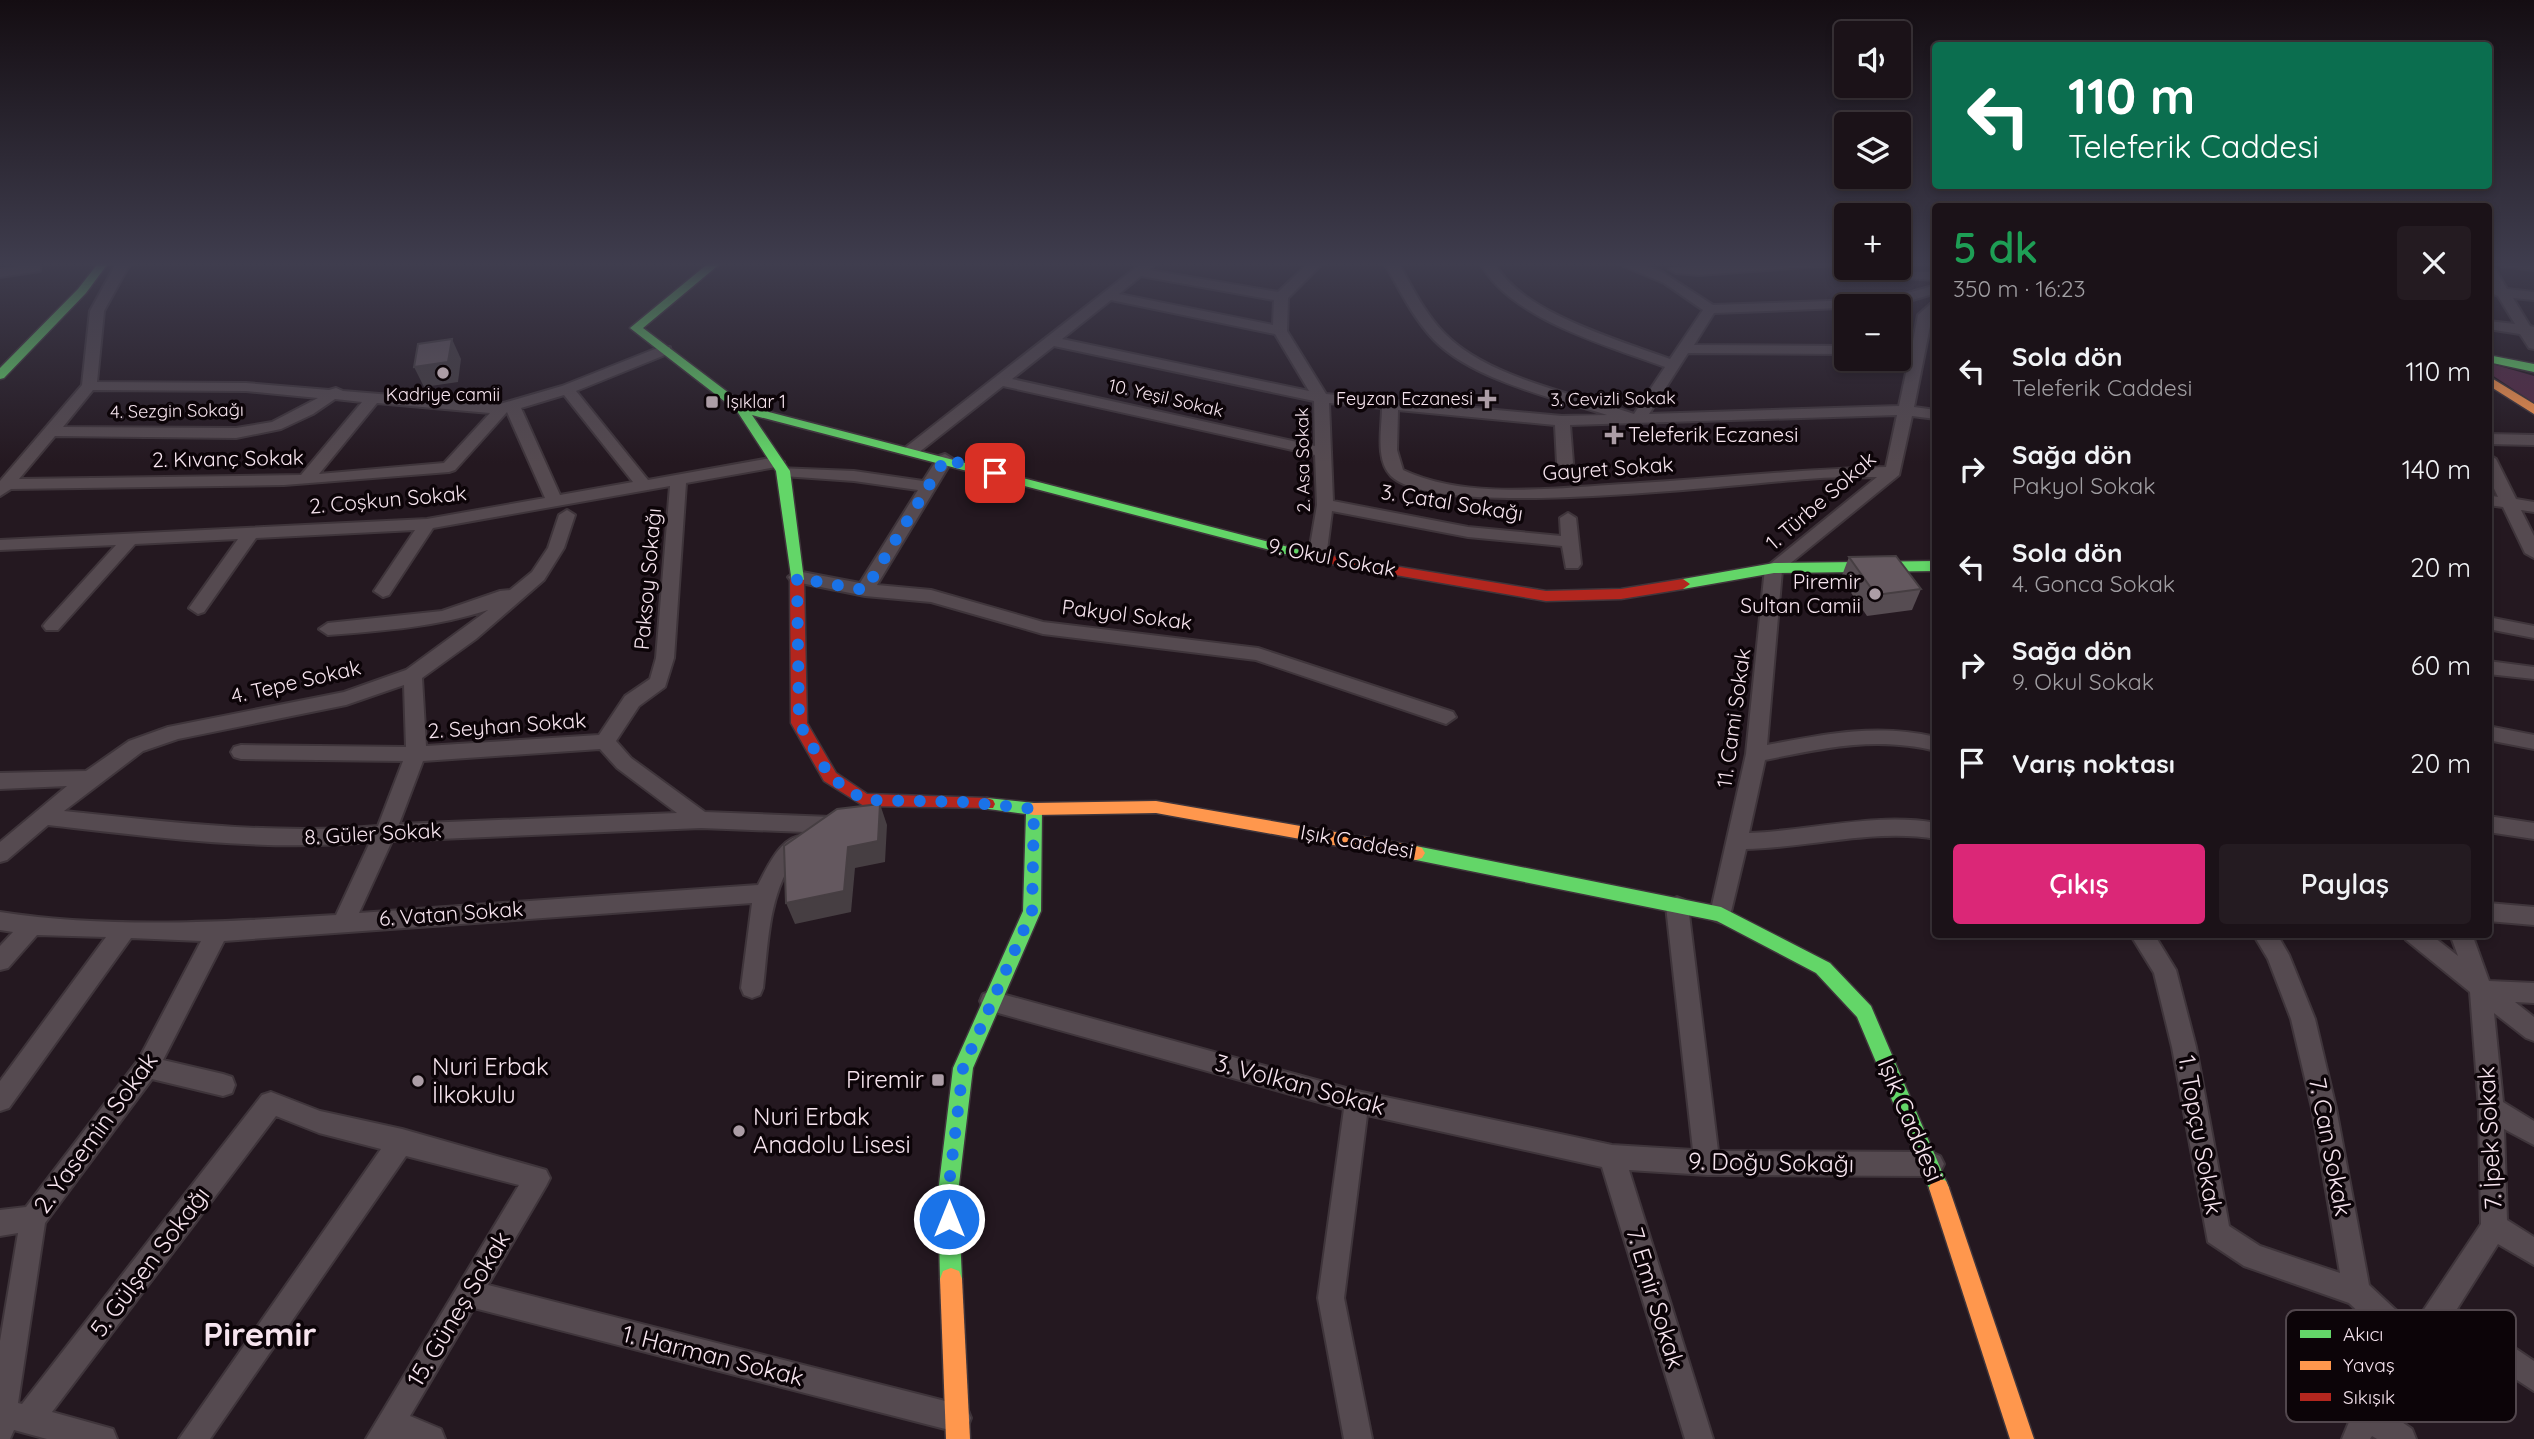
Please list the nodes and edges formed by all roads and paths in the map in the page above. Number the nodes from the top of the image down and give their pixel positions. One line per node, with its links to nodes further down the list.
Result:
1 (45, 329): 22 (main road)
2 (95, 329): 25 (street)
3 (638, 329): 15 (main road)
4 (1067, 329): 12 (street)
5 (1271, 329): 10 (street)
6 (1434, 329): 36 (street)
7 (1581, 329): 20 (street)
8 (1697, 329): 14 (street)
9 (1923, 329): 18 (street, 1. Türbe Sokak)
10 (1280, 331): 29 (street, 2. Asa Sokak)
11 (2530, 331): 13 (street)
12 (1052, 341): 23 (street); 29 (street, 3. Cevizli Sokak)
13 (2534, 345)
14 (1684, 349): 16 (street); 20 (street)
15 (665, 350): 26 (street); 32 (main road)
16 (1834, 350)
17 (1911, 350): 18 (street)
18 (1920, 350): 33 (street, 1. Türbe Sokak)
19 (2492, 359): 21 (main road)
20 (1673, 365): 36 (street)
21 (2534, 368)
22 (0, 375)
23 (1001, 381): 41 (street); 42 (street, 10. Yeşil Sokak)
24 (2492, 382): 34 (main road)
25 (89, 386): 27 (street); 38 (street)
26 (566, 389): 31 (street); 50 (street)
27 (336, 392): 28 (street); 38 (street, 4. Sezgin Sokağı)
28 (374, 397): 31 (street); 48 (street)
29 (1321, 398): 30 (street, 3. Cevizli Sokak); 42 (street, 2. Asa Sokak)
30 (1390, 405): 37 (street, 3. Cevizli Sokak); 47 (street, Gayret Sokak)
31 (506, 407): 48 (street, 2. Kıvanç Sokak); 56 (street)
32 (742, 409): 41 (main road, 9. Okul Sokak); 45 (main road)
33 (1906, 410): 35 (street, 3. Cevizli Sokak); 36 (street, 3. Cevizli Sokak); 47 (street, 1. Türbe Sokak)
34 (2534, 410)
35 (1932, 414)
36 (1637, 420): 37 (street, 3. Cevizli Sokak)
37 (1562, 421): 44 (street)
38 (50, 431): 52 (street)
39 (2492, 439): 40 (street)
40 (2534, 440)
41 (912, 450): 43 (main road, 9. Okul Sokak)
42 (1323, 452): 55 (street, 2. Asa Sokak)
43 (945, 459): 51 (street); 65 (main road, 9. Okul Sokak)
44 (1565, 463)
45 (780, 467): 49 (street, 2. Coşkun Sokak); 51 (street, 2. Coşkun Sokak); 69 (main road)
46 (2492, 467): 54 (street)
47 (1893, 472): 68 (street, 1. Türbe Sokak)
48 (307, 478): 52 (street, 2. Kıvanç Sokak)
49 (678, 481): 50 (street, 2. Coşkun Sokak); 82 (street, Paksoy Sokağı)
50 (645, 487): 56 (street, 2. Coşkun Sokak)
51 (929, 487): 70 (street)
52 (3, 488)
53 (2492, 501): 54 (street)
54 (2511, 504): 57 (street); 64 (street)
55 (1325, 505): 62 (street, 3. Çatal Sokağı); 65 (street, 2. Asa Sokak)
56 (564, 506): 59 (street, 2. Coşkun Sokak); 75 (street); 79 (street, 4. Tepe Sokak)
57 (2534, 507)
58 (1569, 518): 62 (street)
59 (427, 524): 60 (street, 2. Coşkun Sokak); 71 (street)
60 (250, 534): 61 (street, 2. Coşkun Sokak); 72 (street)
61 (132, 537): 63 (street, 2. Coşkun Sokak); 74 (street)
62 (1572, 542): 66 (street)
63 (0, 545)
64 (2534, 554)
65 (1317, 558): 68 (main road, 9. Okul Sokak)
66 (1572, 564)
67 (1932, 566): 68 (main road, 9. Okul Sokak)
68 (1774, 568): 87 (street, 11. Cami Sokak)
69 (797, 578): 70 (street, Pakyol Sokak); 90 (main road)
70 (865, 590): 80 (street, Pakyol Sokak)
71 (383, 591)
72 (198, 608)
73 (2492, 624): 76 (street)
74 (52, 626)
75 (328, 629)
76 (2534, 632)
77 (2492, 668): 78 (street)
78 (2534, 673)
79 (413, 675): 86 (street); 88 (street, 4. Tepe Sokak)
80 (1446, 717)
81 (2492, 734): 83 (street)
82 (605, 742): 86 (street, 2. Seyhan Sokak); 93 (street, 2. Seyhan Sokak)
83 (2534, 742)
84 (1932, 743): 87 (street)
85 (241, 752): 86 (street, 2. Seyhan Sokak)
86 (416, 754): 98 (street)
87 (1756, 754): 99 (street, 11. Cami Sokak)
88 (90, 778): 89 (street); 92 (street, 4. Tepe Sokak)
89 (0, 781)
90 (864, 800): 91 (main road, Işık Caddesi); 94 (street)
91 (1034, 809): 102 (main road, Işık Caddesi); 119 (main road)
92 (45, 817): 98 (street, 8. Güler Sokak); 100 (street, 4. Tepe Sokak)
93 (701, 820): 94 (street); 98 (street, 8. Güler Sokak)
94 (831, 825): 101 (street)
95 (2492, 825): 97 (street)
96 (1932, 830): 99 (street)
97 (2534, 831)
98 (385, 832): 107 (street)
99 (1737, 841): 104 (street, 11. Cami Sokak)
100 (0, 854)
101 (764, 893): 107 (street, 6. Vatan Sokak); 116 (street)
102 (1676, 906): 104 (main road, Işık Caddesi); 129 (street)
103 (2492, 912): 105 (street)
104 (1721, 914): 130 (main road, Işık Caddesi)
105 (2534, 916)
106 (0, 921): 108 (street, 6. Vatan Sokak)
107 (344, 921): 110 (street, 6. Vatan Sokak)
108 (32, 926): 109 (street, 6. Vatan Sokak); 115 (street)
109 (125, 929): 110 (street, 6. Vatan Sokak); 123 (street)
110 (217, 932): 121 (street, 2. Yasemin Sokak)
111 (2144, 938): 135 (street, 1. Topçu Sokak)
112 (2267, 938): 135 (street, 7. Can Sokak)
113 (2419, 938): 117 (street)
114 (2462, 938): 117 (street, 7. İpek Sokak)
115 (0, 961)
116 (752, 988)
117 (2481, 990): 118 (street); 120 (street); 125 (street, 7. İpek Sokak)
118 (2534, 993)
119 (991, 1001): 124 (street, 3. Volkan Sokak); 143 (main road)
120 (2534, 1031)
121 (148, 1067): 122 (street); 131 (street, 2. Yasemin Sokak)
122 (223, 1085)
123 (0, 1100)
124 (1357, 1102): 128 (street, 3. Volkan Sokak); 148 (street)
125 (2491, 1108): 126 (street); 133 (street, 7. İpek Sokak)
126 (2534, 1134)
127 (402, 1142): 136 (street, 15. Güneş Sokak); 141 (street, 5. Gülşen Sokağı); 146 (street)
128 (1612, 1157): 129 (street, 9. Doğu Sokağı); 149 (street, 7. Emir Sokak)
129 (1707, 1163): 130 (street, 9. Doğu Sokağı)
130 (1931, 1164): 150 (main road, Işık Caddesi)
131 (33, 1218): 132 (street); 141 (street, 2. Yasemin Sokak)
132 (0, 1223)
133 (2494, 1227): 134 (street); 138 (street, 7. İpek Sokak)
134 (2534, 1252)
135 (2357, 1292): 137 (street)
136 (468, 1293): 143 (street, 1. Harman Sokak); 144 (street, 15. Güneş Sokak)
137 (2376, 1310)
138 (2441, 1310)
139 (2516, 1365): 140 (street)
140 (2534, 1377)
141 (10, 1420): 145 (street)
142 (2361, 1427): 151 (street)
143 (958, 1429)
144 (385, 1431): 147 (street)
145 (103, 1439)
146 (193, 1439)
147 (431, 1439)
148 (1358, 1439)
149 (1699, 1439)
150 (2022, 1439)
151 (2402, 1439)

